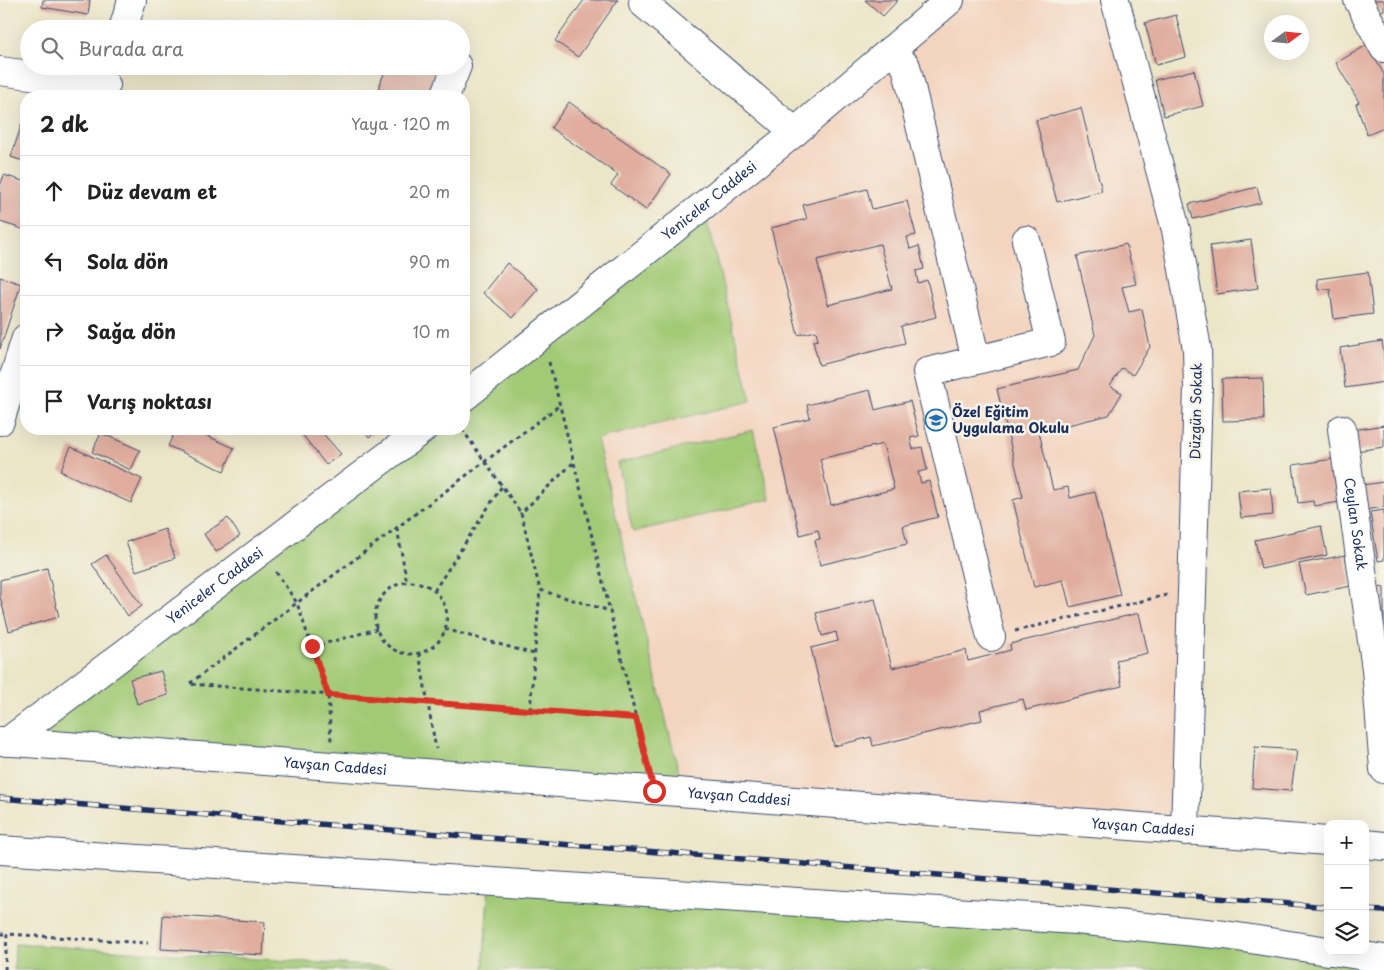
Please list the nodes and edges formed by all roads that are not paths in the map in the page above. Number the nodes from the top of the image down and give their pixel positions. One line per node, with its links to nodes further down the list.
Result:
1 (132, 0): 6 (street)
2 (950, 0): 8 (street, Yeniceler Caddesi)
3 (1115, 0): 26 (street, Düzgün Sokak)
4 (1358, 0): 7 (street)
5 (643, 3): 15 (street)
6 (126, 20)
7 (1384, 48)
8 (890, 50): 15 (street, Yeniceler Caddesi); 18 (street)
9 (0, 71): 10 (street)
10 (20, 73)
11 (36, 75): 13 (street)
12 (453, 75): 14 (street)
13 (107, 83)
14 (447, 90)
15 (795, 132): 19 (street, Yeniceler Caddesi)
16 (1026, 240): 18 (street)
17 (20, 357): 20 (street)
18 (976, 360): 23 (street)
19 (470, 392)
20 (0, 421)
21 (1342, 430): 25 (street, Ceylan Sokak)
22 (415, 435): 24 (street, Yeniceler Caddesi)
23 (991, 637)
24 (4, 742): 26 (street, Yavşan Caddesi)
25 (1384, 769)
26 (1185, 831): 27 (street, Yavşan Caddesi)
27 (1324, 841)
28 (1369, 844): 29 (street)
29 (1384, 846)
30 (0, 850): 31 (street)
31 (1324, 950)
32 (1358, 955): 33 (street)
33 (1384, 959)

